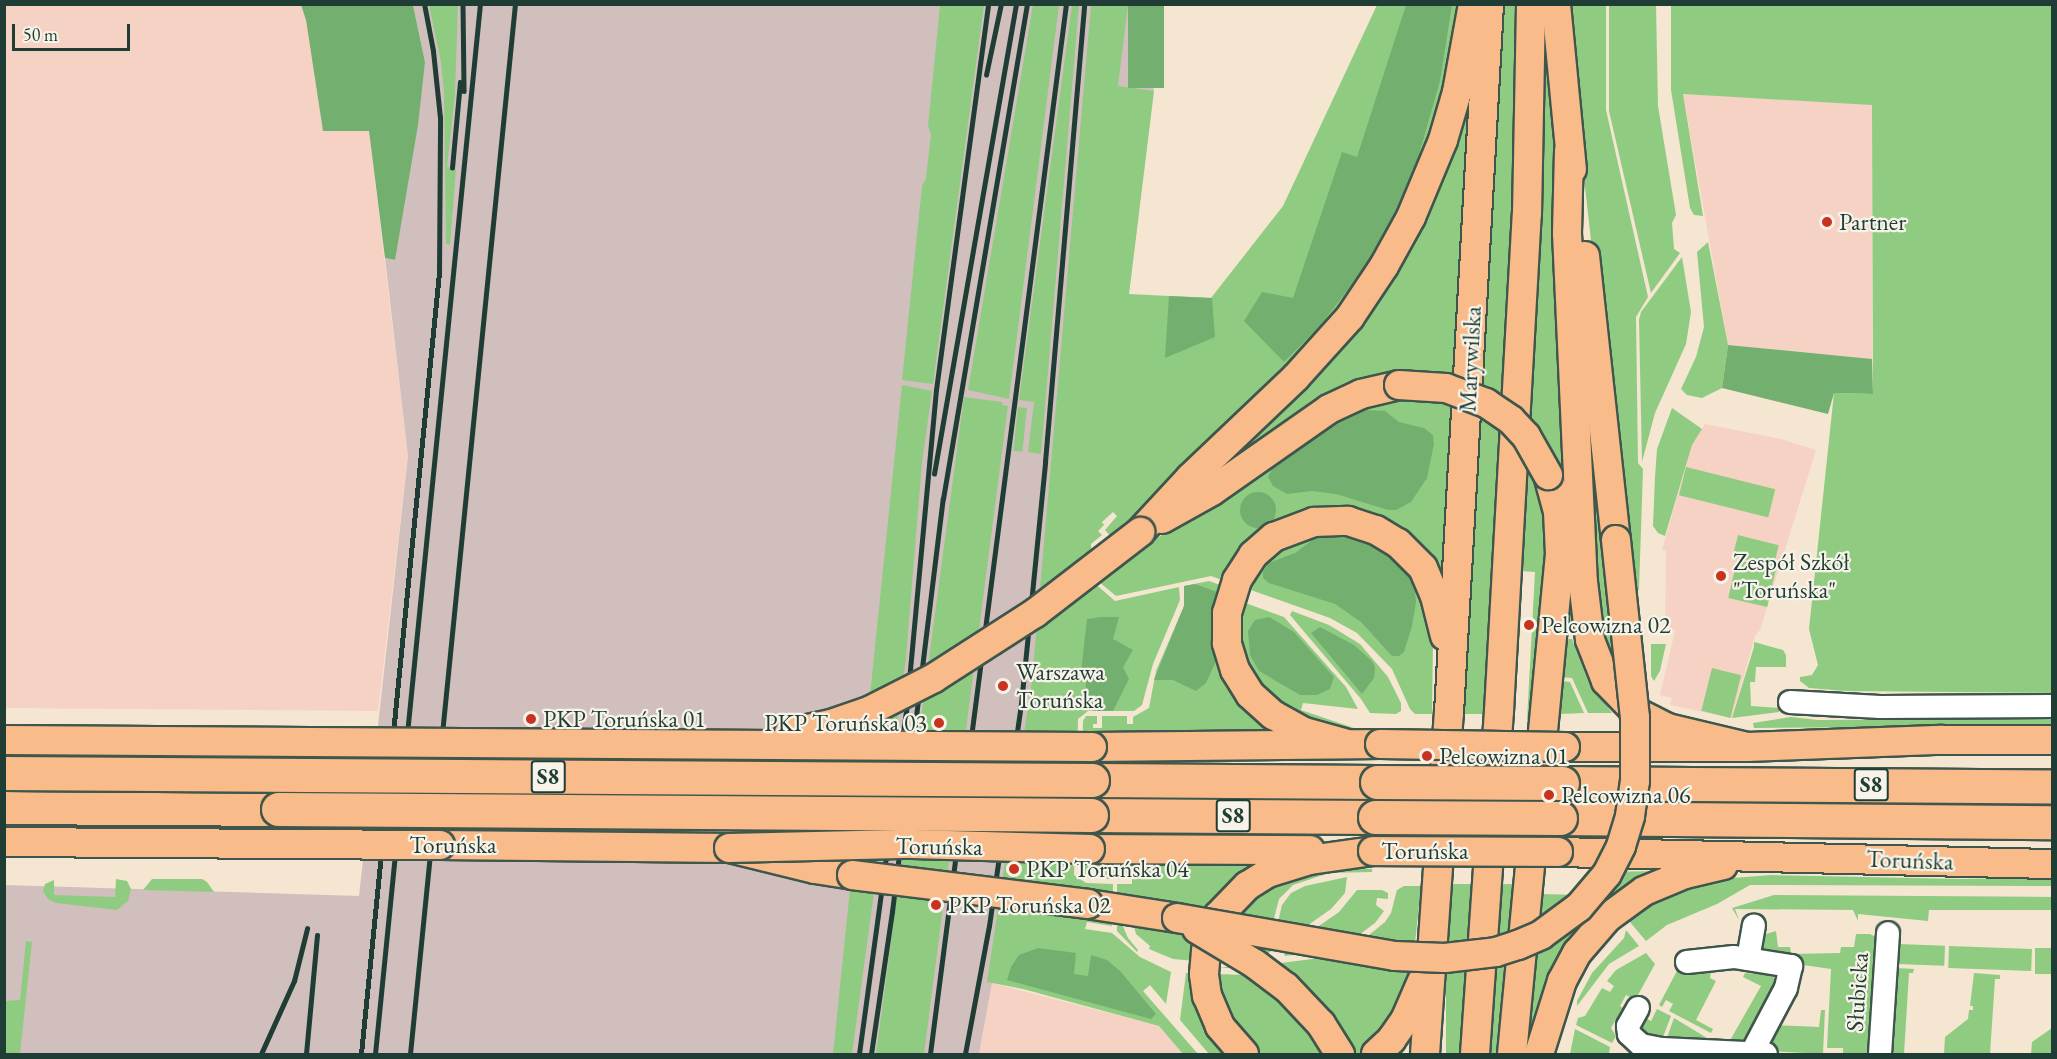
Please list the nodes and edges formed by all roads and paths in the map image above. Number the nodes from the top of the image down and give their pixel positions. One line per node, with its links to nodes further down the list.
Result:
1 (1473, 4): 6 (main road)
2 (1489, 4): 9 (main road, Marywilska)
3 (1531, 4): 36 (main road, Marywilska)
4 (1556, 4): 5 (main road)
5 (1569, 151): 14 (main road); 24 (main road, bridge)
6 (1140, 532): 13 (main road, bridge); 37 (main road, bridge)
7 (1790, 702): 8 (street)
8 (2052, 706)
9 (1449, 713): 12 (main road); 27 (main road)
10 (4, 740): 13 (main road, bridge)
11 (2052, 740): 14 (main road)
12 (1344, 743): 13 (main road, bridge); 14 (main road, bridge)
13 (682, 744)
14 (1747, 747)
15 (4, 773): 16 (highway, S8, bridge)
16 (2052, 786)
17 (4, 807): 18 (highway, Toruńska / S8, bridge)
18 (2052, 822)
19 (4, 842): 20 (main road, Toruńska, bridge)
20 (729, 848): 21 (main road, Toruńska, bridge); 24 (main road, bridge)
21 (1373, 851): 22 (main road, Toruńska, bridge); 32 (main road)
22 (1778, 856): 23 (main road, Toruńska); 38 (main road)
23 (2052, 864)
24 (1177, 918): 33 (main road, bridge)
25 (1754, 926): 28 (street)
26 (1888, 933): 41 (street, Słubicka)
27 (1433, 941): 34 (main road); 35 (main road)
28 (1748, 959): 29 (street); 39 (street)
29 (1687, 962)
30 (1638, 1008): 31 (street)
31 (1661, 1052): 39 (street)
32 (1244, 1054)
33 (1340, 1054)
34 (1376, 1054)
35 (1425, 1054)
36 (1475, 1054)
37 (1512, 1054)
38 (1539, 1054)
39 (1751, 1054): 40 (street)
40 (1767, 1054)
41 (1880, 1054)

